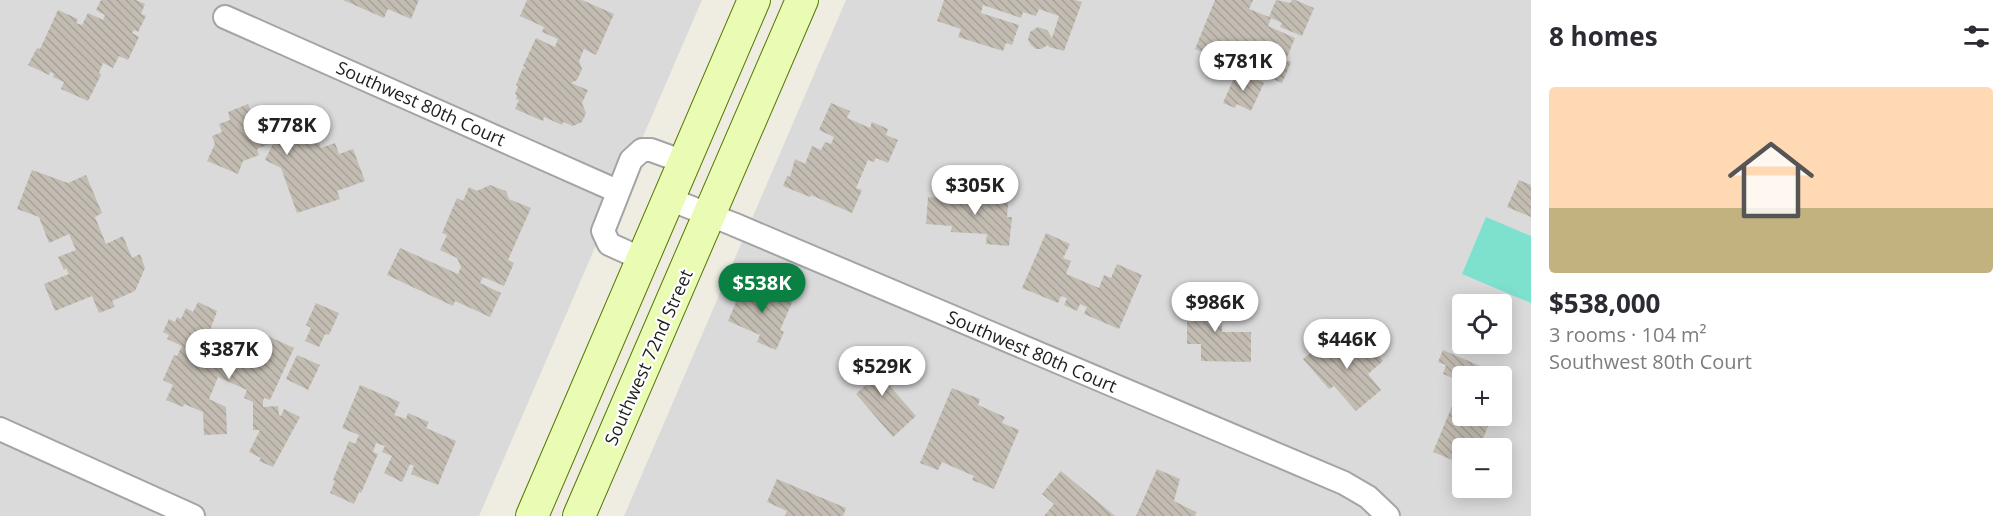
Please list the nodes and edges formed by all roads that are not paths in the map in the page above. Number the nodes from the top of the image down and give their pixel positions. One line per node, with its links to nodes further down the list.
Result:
1 (754, 0): 4 (main road)
2 (802, 0): 7 (main road, Southwest 72nd Street)
3 (225, 16): 5 (street, Southwest 80th Court)
4 (684, 162): 5 (street); 6 (main road)
5 (617, 191): 8 (street)
6 (669, 199): 7 (street, Southwest 80th Court); 8 (main road)
7 (710, 214): 12 (main road, Southwest 72nd Street); 13 (street, Southwest 80th Court)
8 (642, 260): 11 (main road)
9 (0, 429): 10 (street)
10 (193, 516)
11 (532, 516)
12 (579, 516)
13 (1388, 516)

